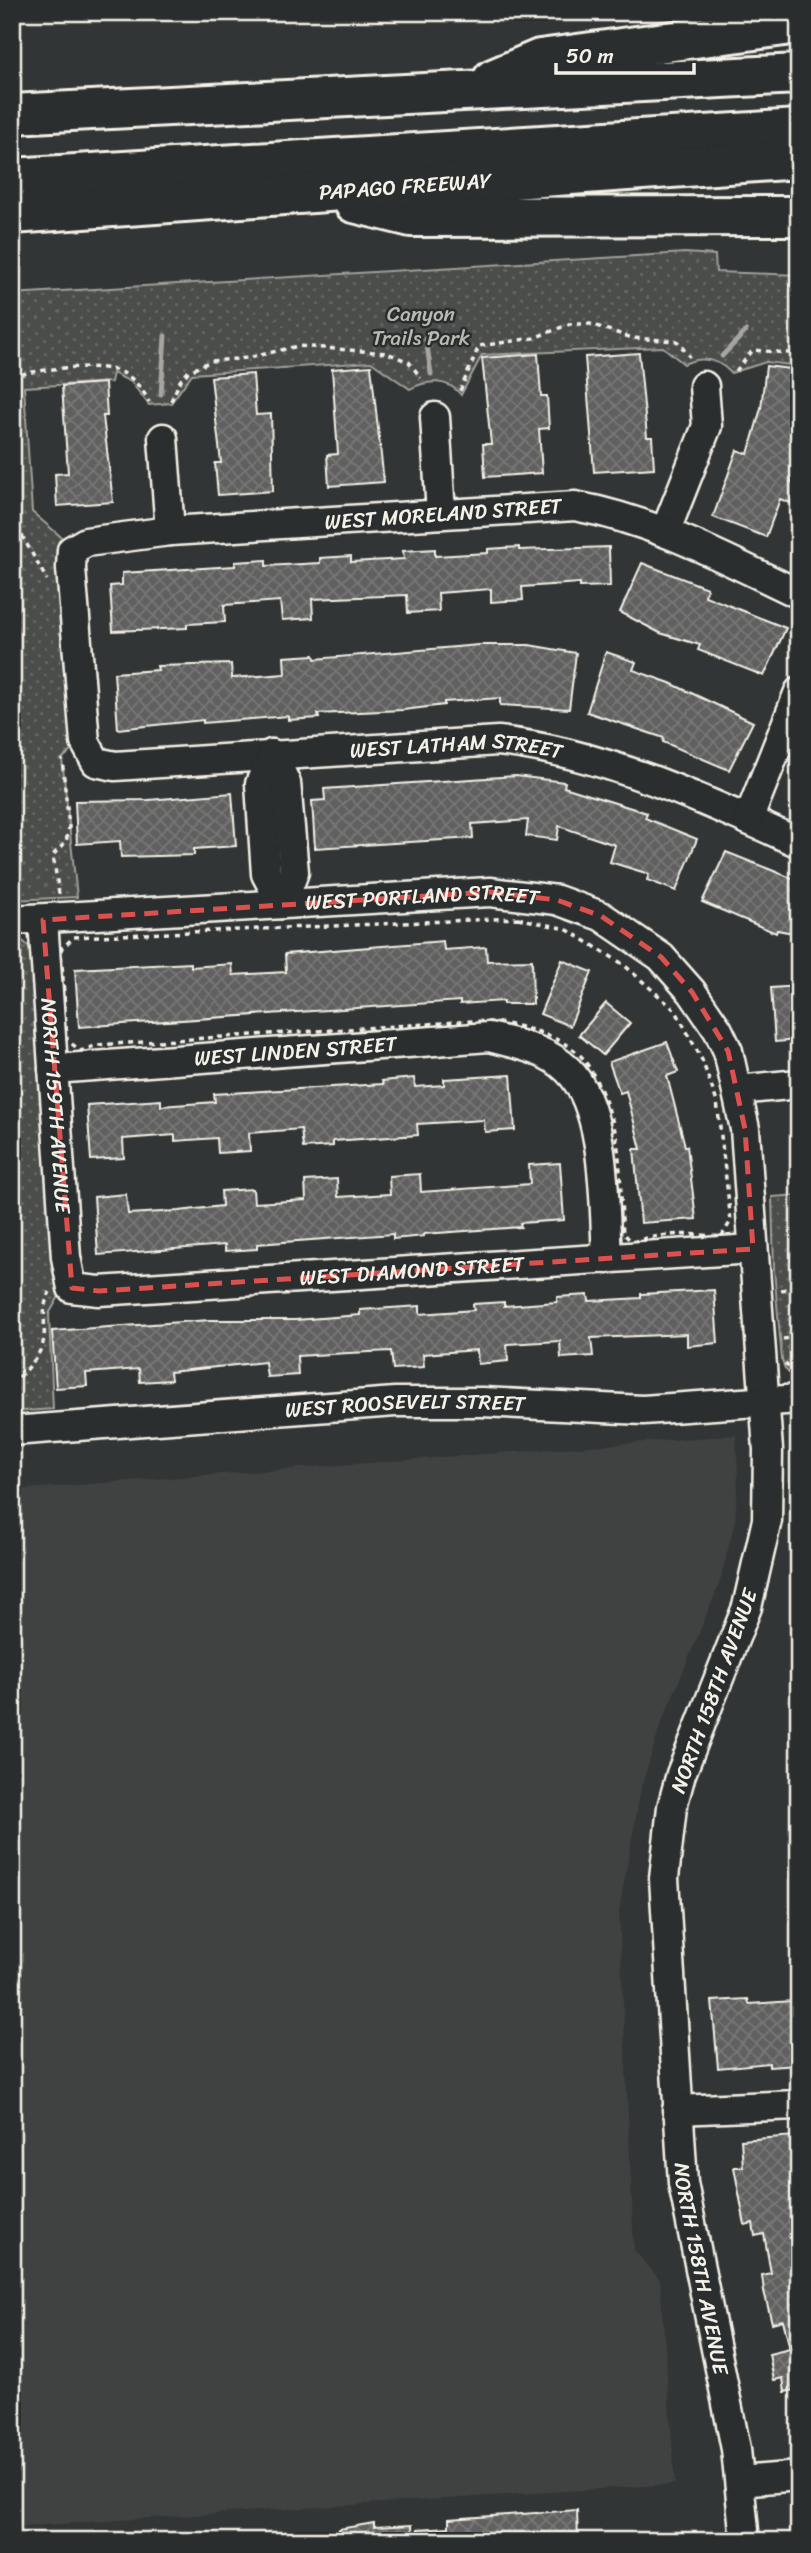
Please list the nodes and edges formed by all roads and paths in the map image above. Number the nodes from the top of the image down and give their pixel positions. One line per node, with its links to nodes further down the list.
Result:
1 (799, 24): 3 (highway)
2 (799, 74): 3 (highway)
3 (468, 89): 4 (highway)
4 (12, 114)
5 (799, 129): 7 (highway)
6 (799, 159): 8 (highway, PAPAGO FREEWAY)
7 (12, 178)
8 (314, 194): 9 (highway, PAPAGO FREEWAY); 10 (highway)
9 (12, 214)
10 (799, 216)
11 (799, 354): 13 (path)
12 (690, 357): 17 (path)
13 (736, 371)
14 (12, 377): 19 (path)
15 (421, 379): 18 (path)
16 (704, 386): 24 (street)
17 (460, 391)
18 (171, 401)
19 (149, 402)
20 (435, 417): 22 (street)
21 (163, 438): 25 (street)
22 (441, 514): 24 (street, WEST MORELAND STREET); 25 (street, WEST MORELAND STREET)
23 (12, 518): 26 (path)
24 (666, 530): 27 (street, WEST MORELAND STREET)
25 (170, 531): 31 (street, WEST MORELAND STREET)
26 (49, 584)
27 (799, 594)
28 (799, 692): 32 (street)
29 (272, 754): 31 (street, WEST LATHAM STREET); 32 (street, WEST LATHAM STREET); 35 (street)
30 (62, 759): 34 (path)
31 (96, 762)
32 (748, 820): 33 (street, WEST LATHAM STREET)
33 (799, 843)
34 (59, 894)
35 (282, 904): 37 (street, WEST PORTLAND STREET); 40 (street, WEST PORTLAND STREET)
36 (12, 920): 37 (street, WEST PORTLAND STREET)
37 (43, 920): 38 (street, NORTH 159TH AVENUE)
38 (53, 1069): 42 (street, WEST LINDEN STREET); 43 (street, NORTH 159TH AVENUE)
39 (799, 1084): 40 (street)
40 (738, 1090): 41 (street, NORTH 158TH AVENUE)
41 (753, 1250): 42 (street, WEST DIAMOND STREET); 50 (street, NORTH 158TH AVENUE)
42 (607, 1259): 43 (street, WEST DIAMOND STREET)
43 (63, 1286): 48 (path)
44 (799, 1287): 45 (path)
45 (781, 1289)
46 (799, 1336): 47 (path)
47 (783, 1339)
48 (12, 1384)
49 (799, 1399): 50 (street, WEST ROOSEVELT STREET)
50 (765, 1402): 51 (street, WEST ROOSEVELT STREET); 53 (street, NORTH 158TH AVENUE)
51 (12, 1431)
52 (799, 2105): 53 (street)
53 (677, 2110): 55 (street, NORTH 158TH AVENUE)
54 (799, 2476): 55 (street)
55 (740, 2482): 56 (street, NORTH 158TH AVENUE)
56 (745, 2541)

